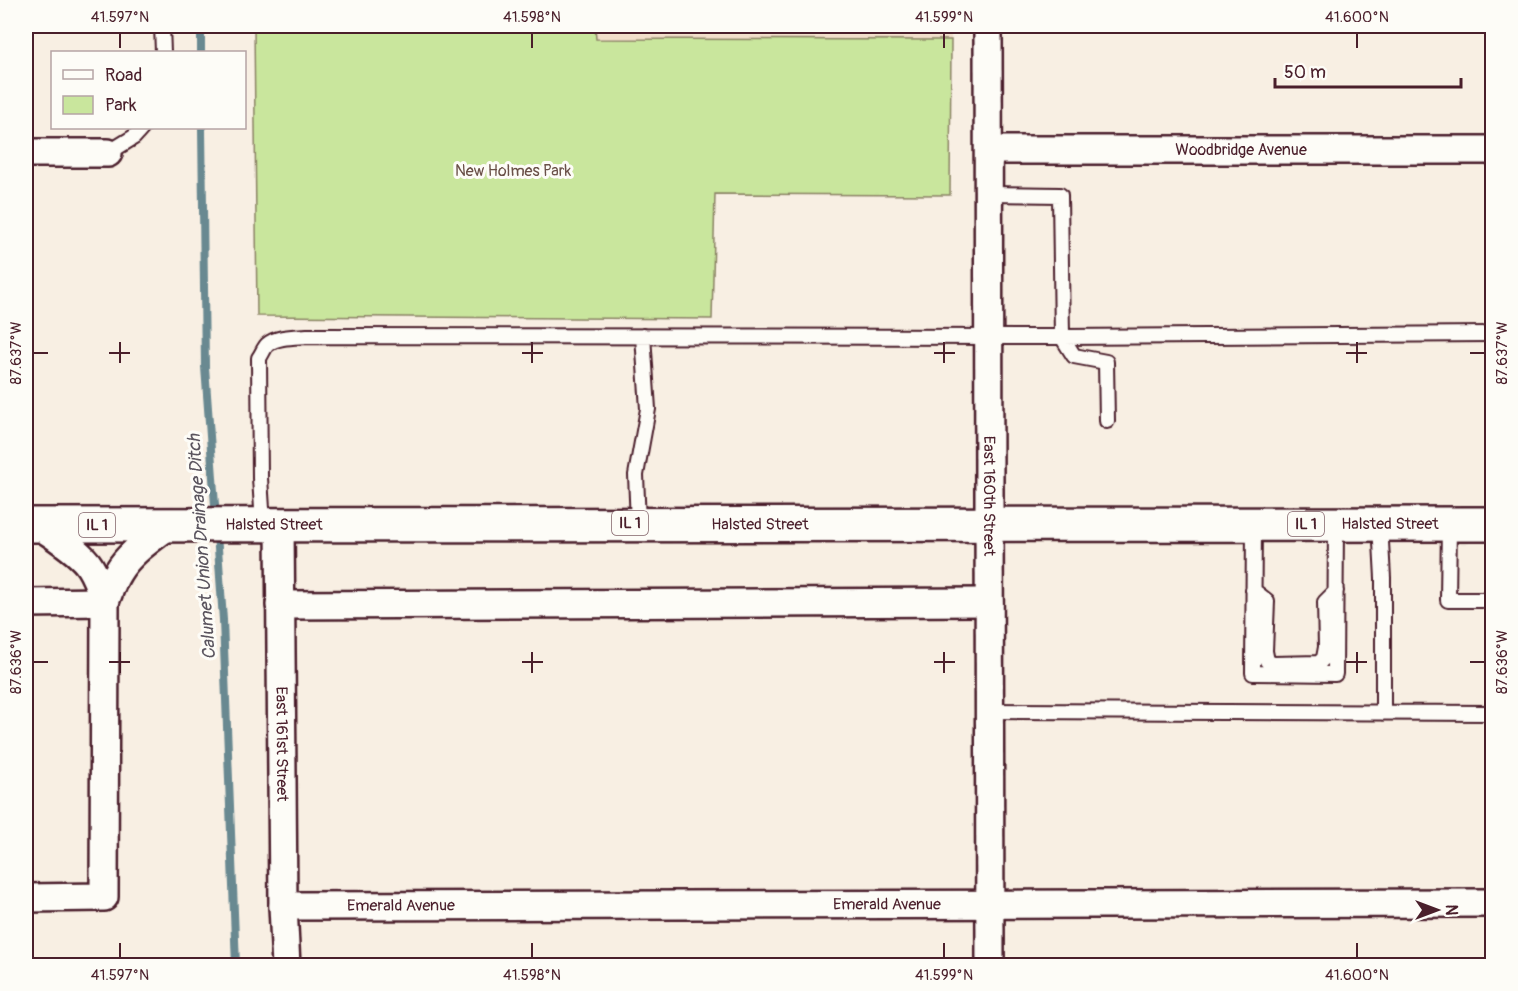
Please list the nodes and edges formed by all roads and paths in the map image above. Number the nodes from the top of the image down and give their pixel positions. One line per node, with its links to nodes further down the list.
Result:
1 (162, 26): 3 (lane)
2 (988, 26): 5 (street, East 160th Street)
3 (163, 51)
4 (141, 129): 8 (lane)
5 (989, 150): 6 (street, Woodbridge Avenue); 9 (street, East 160th Street)
6 (1492, 150)
7 (26, 153): 8 (street)
8 (108, 153)
9 (989, 194): 12 (street, East 160th Street); 13 (lane)
10 (1492, 334): 13 (lane)
11 (643, 336): 12 (lane); 15 (lane); 16 (lane)
12 (989, 337): 13 (lane); 17 (street, East 160th Street)
13 (1062, 337): 14 (lane)
14 (1107, 421)
15 (272, 524): 16 (main road, Halsted Street / IL 1); 24 (main road, Halsted Street / IL 1); 29 (street, East 161st Street)
16 (638, 524): 17 (main road, Halsted Street / IL 1)
17 (989, 524): 18 (main road, Halsted Street / IL 1); 27 (street, East 160th Street)
18 (1254, 524): 19 (main road, Halsted Street / IL 1); 19 (lane)
19 (1336, 524): 20 (main road, Halsted Street / IL 1)
20 (1380, 524): 21 (main road, Halsted Street / IL 1); 31 (lane)
21 (1449, 524): 22 (main road, Halsted Street / IL 1); 25 (lane)
22 (1492, 524)
23 (32, 525): 24 (main road, Halsted Street / IL 1); 26 (street)
24 (170, 525): 26 (street)
25 (1492, 600)
26 (105, 602): 28 (street); 33 (street)
27 (989, 602): 29 (street); 30 (street, East 160th Street)
28 (26, 603)
29 (280, 605): 36 (street, East 161st Street)
30 (989, 711): 31 (lane); 35 (street, East 160th Street)
31 (1383, 713): 32 (lane)
32 (1492, 713)
33 (26, 898)
34 (1492, 903): 35 (street, Emerald Avenue)
35 (990, 904): 36 (street, Emerald Avenue); 38 (street, East 160th Street)
36 (283, 906): 37 (street, East 161st Street)
37 (286, 966)
38 (990, 966)

